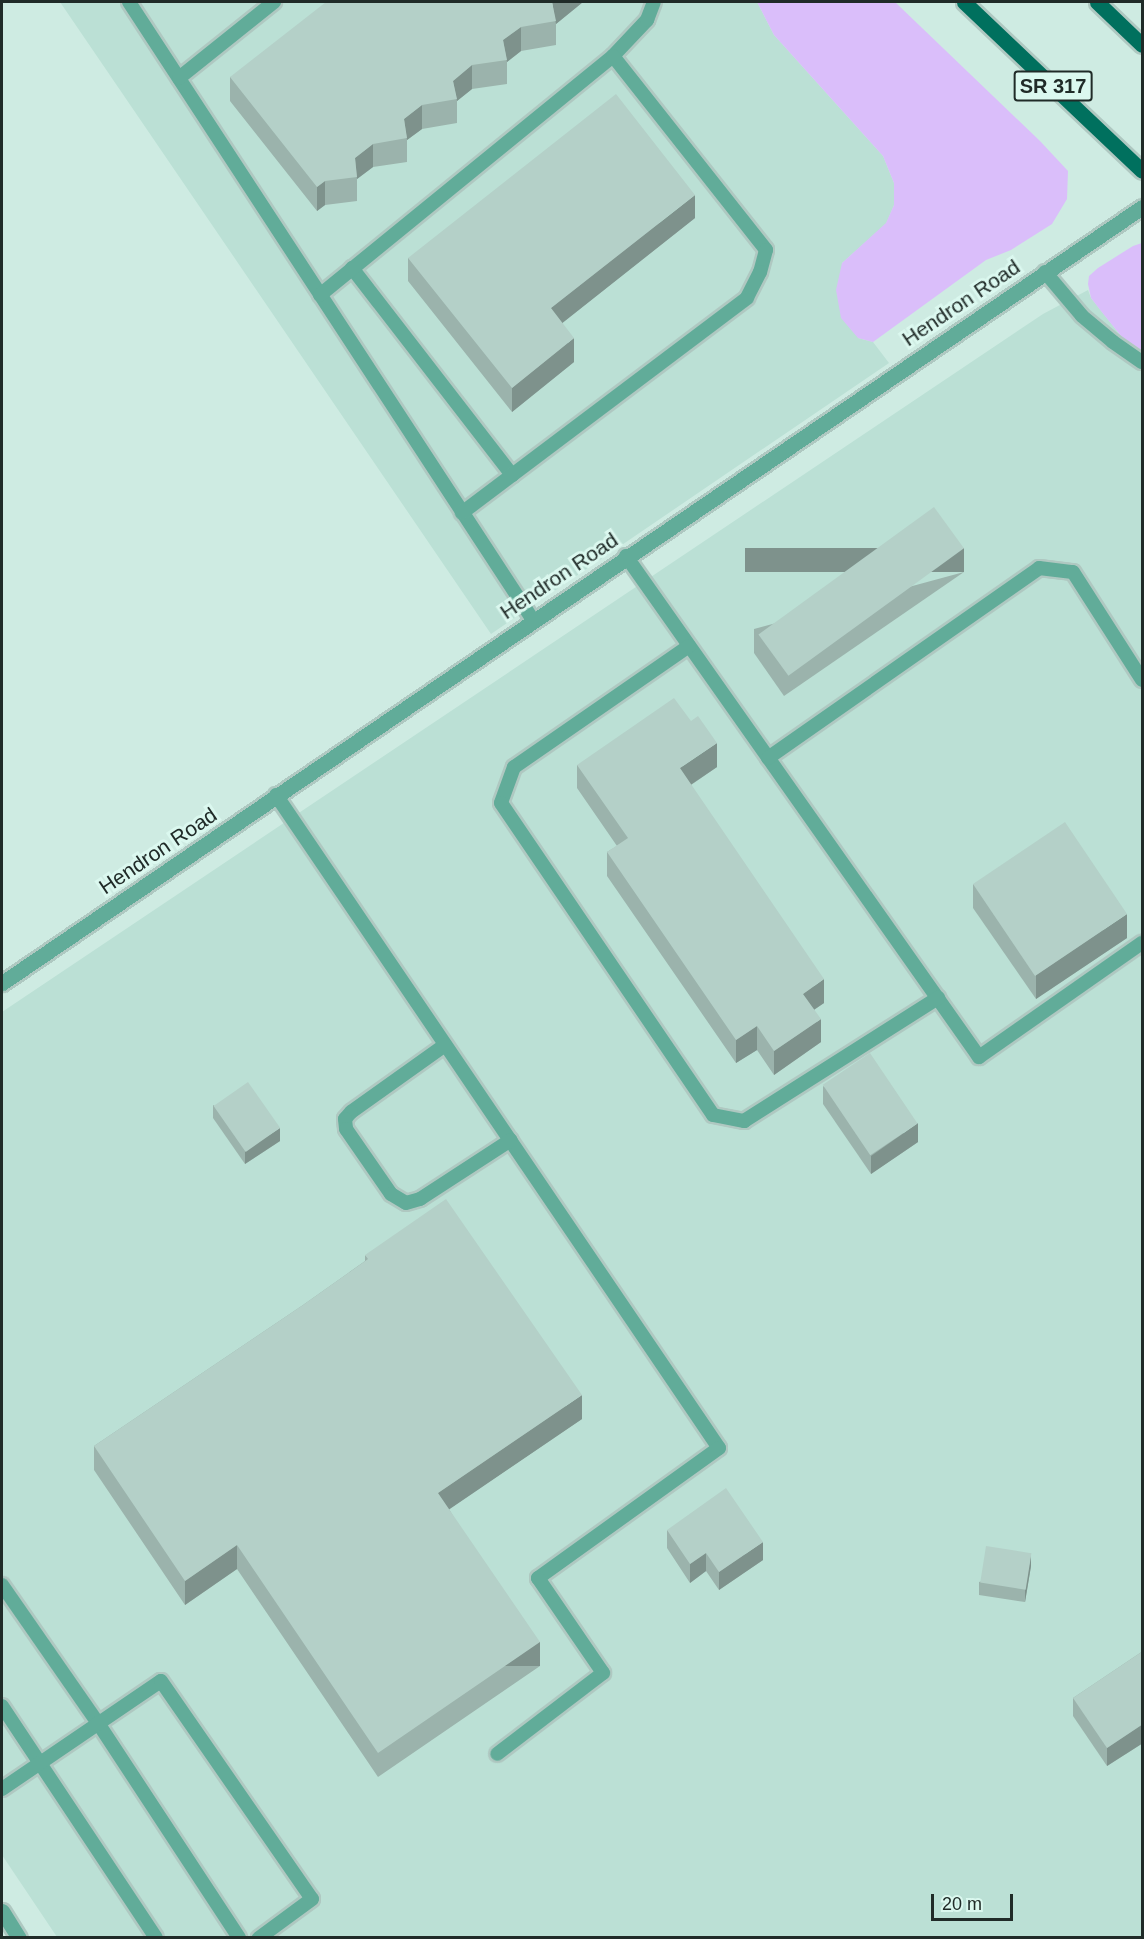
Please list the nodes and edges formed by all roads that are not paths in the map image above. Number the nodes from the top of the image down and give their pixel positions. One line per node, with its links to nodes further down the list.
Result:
1 (129, 2): 8 (lane)
2 (274, 2): 8 (lane)
3 (654, 2): 7 (lane)
4 (964, 2): 9 (main road, SR 317)
5 (1097, 2): 6 (main road)
6 (1143, 45)
7 (612, 56): 11 (lane); 15 (lane)
8 (179, 78): 13 (lane)
9 (1143, 171)
10 (1143, 207): 12 (street, Hendron Road)
11 (352, 268): 13 (lane); 15 (lane)
12 (1045, 272): 14 (lane); 17 (street, Hendron Road)
13 (320, 295): 16 (lane)
14 (1143, 362)
15 (512, 475): 16 (lane)
16 (462, 513): 18 (lane)
17 (626, 556): 18 (street, Hendron Road); 19 (lane)
18 (532, 620): 22 (street, Hendron Road)
19 (689, 646): 21 (lane); 25 (lane)
20 (1143, 680): 21 (lane)
21 (768, 758): 25 (lane)
22 (276, 795): 24 (street, Hendron Road); 26 (lane)
23 (1143, 943): 25 (lane)
24 (2, 983)
25 (938, 998)
26 (445, 1045): 27 (lane); 27 (lane)
27 (511, 1140): 31 (lane)
28 (2, 1586): 30 (lane)
29 (2, 1706): 32 (lane)
30 (99, 1723): 32 (lane); 37 (lane); 38 (lane)
31 (497, 1754)
32 (40, 1762): 33 (lane); 36 (lane)
33 (2, 1789)
34 (2, 1911): 35 (street)
35 (19, 1938)
36 (156, 1938)
37 (239, 1938)
38 (259, 1938)

